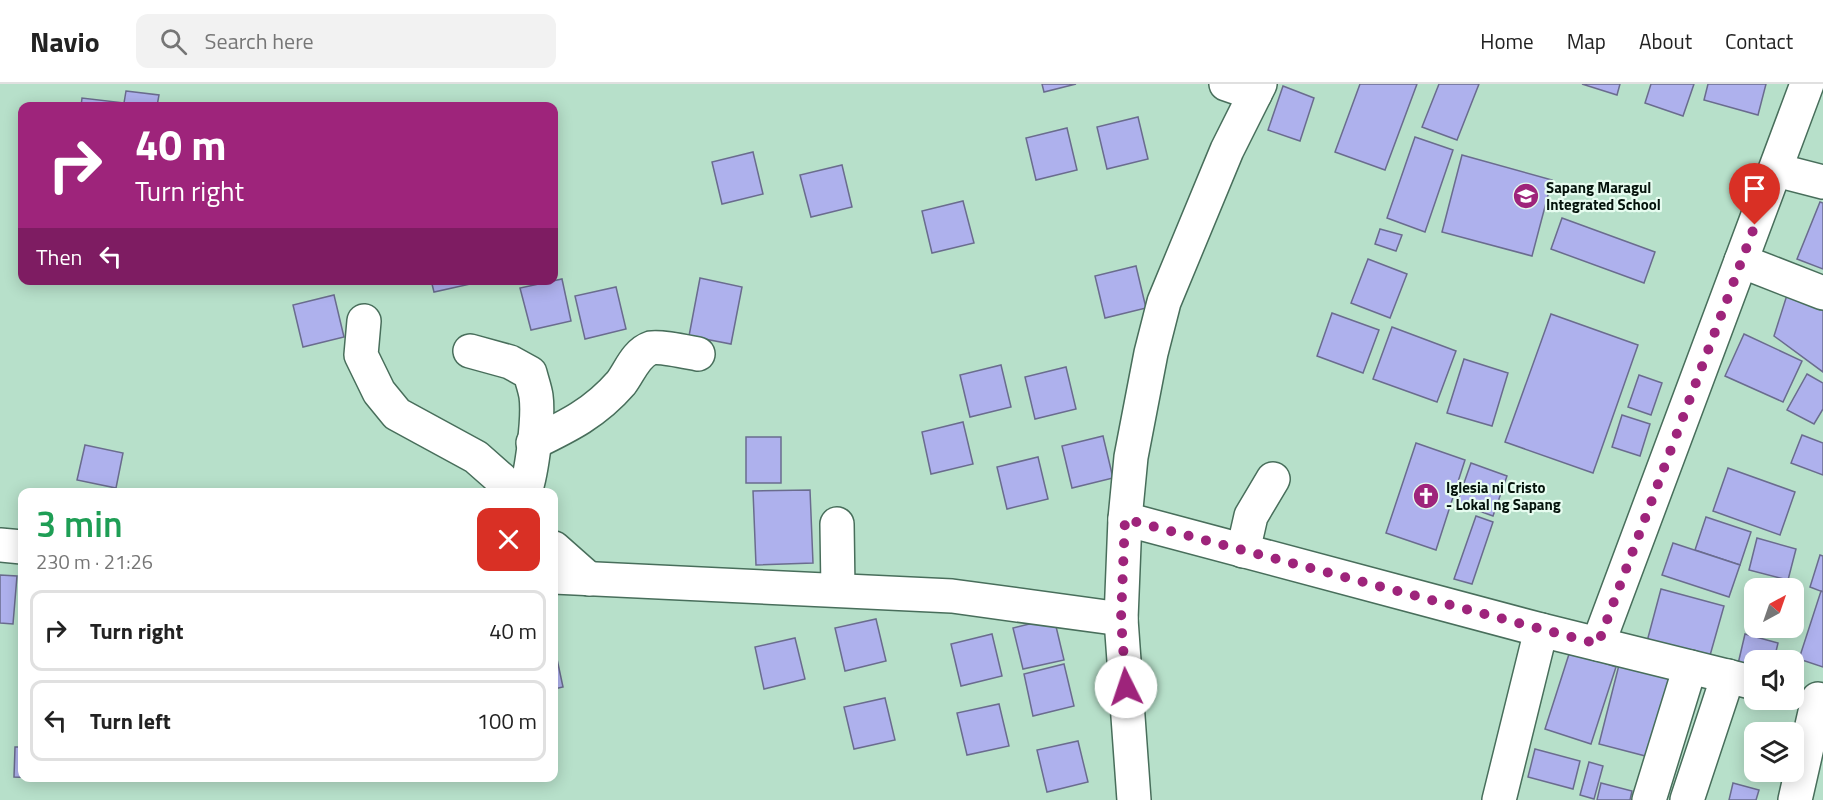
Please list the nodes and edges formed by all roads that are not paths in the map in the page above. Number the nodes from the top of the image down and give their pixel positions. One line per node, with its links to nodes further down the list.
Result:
1 (1807, 84): 3 (street)
2 (1247, 88): 14 (street)
3 (1776, 170): 4 (street); 5 (street)
4 (1823, 182)
5 (1742, 261): 6 (street); 25 (street)
6 (1823, 293)
7 (364, 321): 12 (street)
8 (470, 351): 10 (street)
9 (698, 354): 10 (street)
10 (533, 443): 13 (street)
11 (1273, 479): 18 (street)
12 (507, 488)
13 (526, 488)
14 (1125, 519): 18 (street); 23 (street)
15 (837, 524): 22 (street)
16 (0, 545): 17 (street)
17 (18, 546)
18 (1243, 551): 24 (street)
19 (558, 552): 21 (street)
20 (558, 577): 21 (street)
21 (589, 579): 22 (street)
22 (838, 590): 23 (street)
23 (1121, 619): 29 (street)
24 (1542, 630): 25 (street); 30 (street)
25 (1598, 644): 26 (street)
26 (1690, 667): 27 (street); 31 (street)
27 (1741, 680): 32 (street)
28 (1812, 698): 33 (street)
29 (1134, 800)
30 (1498, 800)
31 (1649, 800)
32 (1687, 800)
33 (1795, 800)

